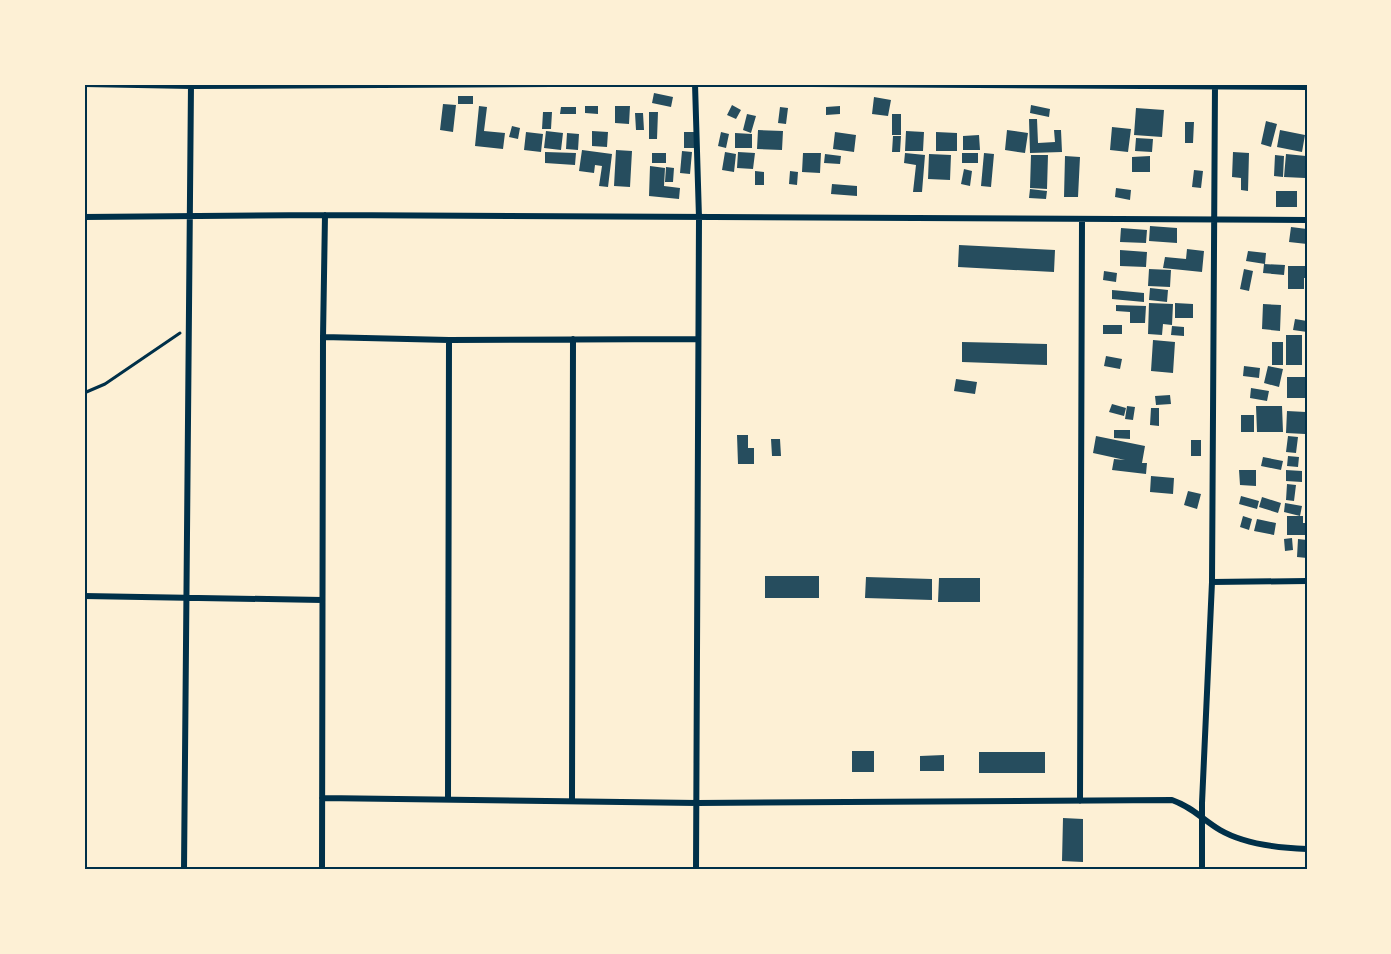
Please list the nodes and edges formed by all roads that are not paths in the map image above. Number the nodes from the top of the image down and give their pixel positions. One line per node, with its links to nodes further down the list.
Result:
1 (84, 84): 5 (street)
2 (552, 84): 5 (street)
3 (695, 84): 11 (street)
4 (812, 84): 6 (street)
5 (191, 85): 10 (street)
6 (1215, 86): 7 (street); 14 (street)
7 (1307, 87)
8 (325, 215): 10 (street); 11 (street); 15 (street)
9 (84, 217): 10 (street)
10 (190, 217): 22 (street)
11 (699, 218): 12 (street); 17 (street)
12 (1082, 220): 14 (street); 27 (street)
13 (1307, 220): 14 (street)
14 (1213, 221): 20 (street)
15 (322, 337): 18 (street); 23 (street)
16 (573, 339): 17 (street); 18 (street); 26 (street)
17 (697, 339): 28 (street)
18 (449, 340): 25 (street)
19 (1307, 581): 20 (street)
20 (1212, 582): 29 (street)
21 (84, 596): 22 (street)
22 (187, 598): 23 (street); 31 (street)
23 (322, 600): 24 (street)
24 (322, 798): 25 (street); 32 (street)
25 (448, 798): 26 (street)
26 (572, 800): 28 (street)
27 (1080, 801): 28 (street); 29 (street)
28 (697, 803): 33 (street)
29 (1202, 817): 30 (street); 34 (street)
30 (1307, 849)
31 (184, 870)
32 (322, 870)
33 (696, 870)
34 (1202, 870)

